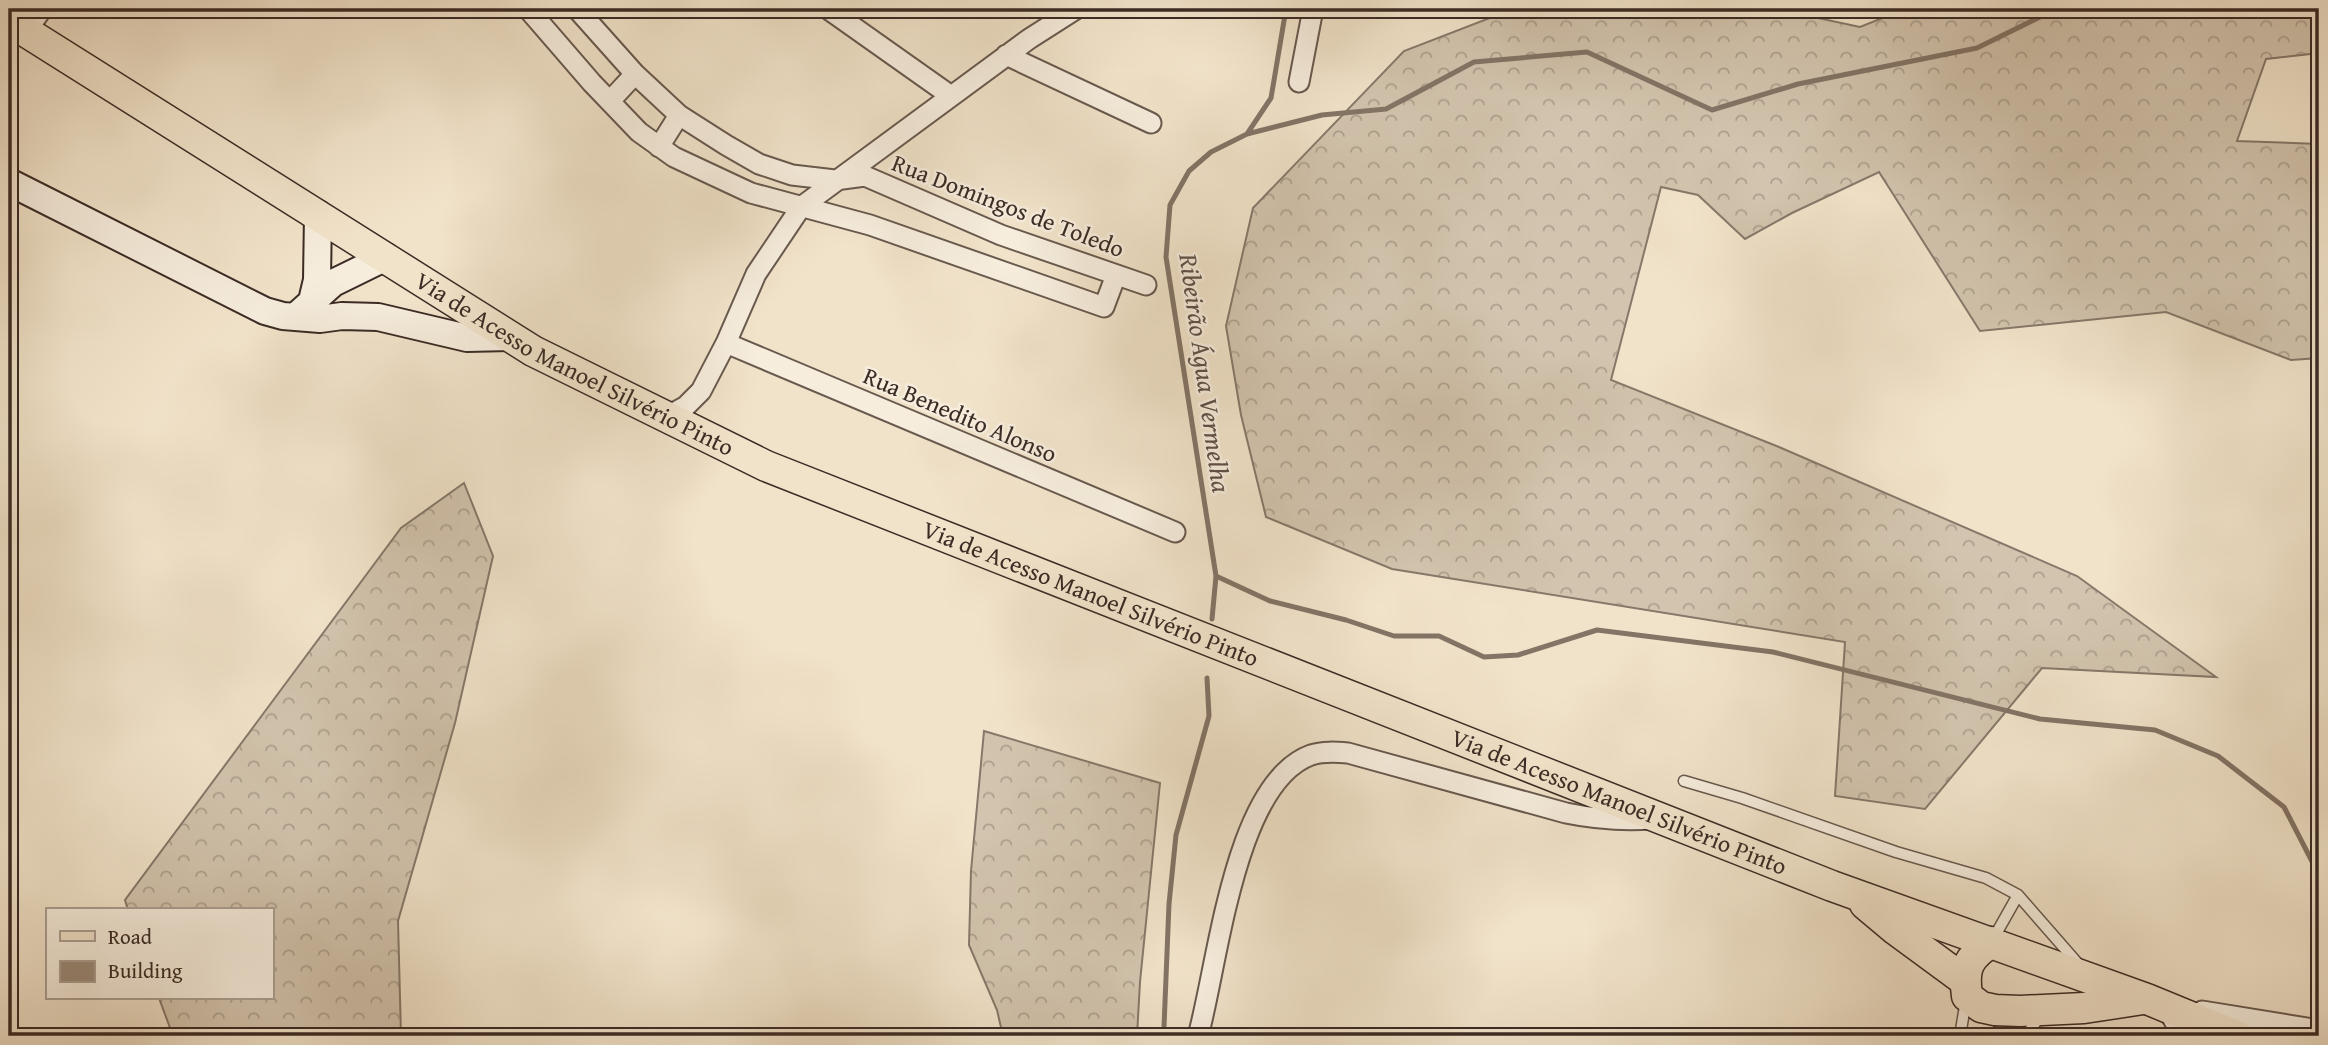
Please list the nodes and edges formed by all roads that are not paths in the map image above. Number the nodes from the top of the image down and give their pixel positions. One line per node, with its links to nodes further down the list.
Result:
1 (528, 9): 11 (street)
2 (577, 9): 8 (street, Rua Domingos de Toledo)
3 (828, 9): 10 (street)
4 (1076, 9): 7 (street)
5 (1313, 9): 9 (street)
6 (25, 21): 18 (main road, Via de Acesso Manoel Silvério Pinto)
7 (1006, 55): 10 (street); 13 (street)
8 (635, 74): 11 (street); 12 (street, Rua Domingos de Toledo)
9 (1299, 82)
10 (951, 96): 15 (street)
11 (610, 102): 14 (street)
12 (678, 115): 14 (street); 15 (street, Rua Domingos de Toledo)
13 (1151, 123)
14 (659, 147): 17 (street)
15 (835, 180): 17 (street); 20 (street, Rua Domingos de Toledo)
16 (9, 183): 22 (street)
17 (801, 207): 20 (street); 24 (street)
18 (318, 214): 19 (main road, Via de Acesso Manoel Silvério Pinto); 22 (street)
19 (386, 257): 22 (street); 23 (main road, Via de Acesso Manoel Silvério Pinto)
20 (1116, 275): 21 (street, Rua Domingos de Toledo)
21 (1146, 285)
22 (303, 309): 23 (street)
23 (512, 337): 25 (main road, Via de Acesso Manoel Silvério Pinto)
24 (726, 343): 25 (street); 26 (street, Rua Benedito Alonso)
25 (666, 417): 28 (main road, Via de Acesso Manoel Silvério Pinto)
26 (1175, 532)
27 (1684, 780): 30 (lane)
28 (1660, 818): 29 (main road, Via de Acesso Manoel Silvério Pinto); 36 (street)
29 (1849, 891): 31 (main road, Via de Acesso Manoel Silvério Pinto); 33 (main road)
30 (2018, 895): 31 (lane); 32 (lane)
31 (1991, 942): 32 (main road, Via de Acesso Manoel Silvério Pinto); 33 (main road)
32 (2092, 980): 34 (main road, Via de Acesso Manoel Silvério Pinto)
33 (1965, 988): 34 (main road); 37 (lane)
34 (2156, 1002): 35 (street); 38 (street); 39 (main road, Via de Acesso Manoel Silvério Pinto)
35 (2319, 1030)
36 (1198, 1036)
37 (1960, 1036)
38 (2183, 1036)
39 (2237, 1036)

